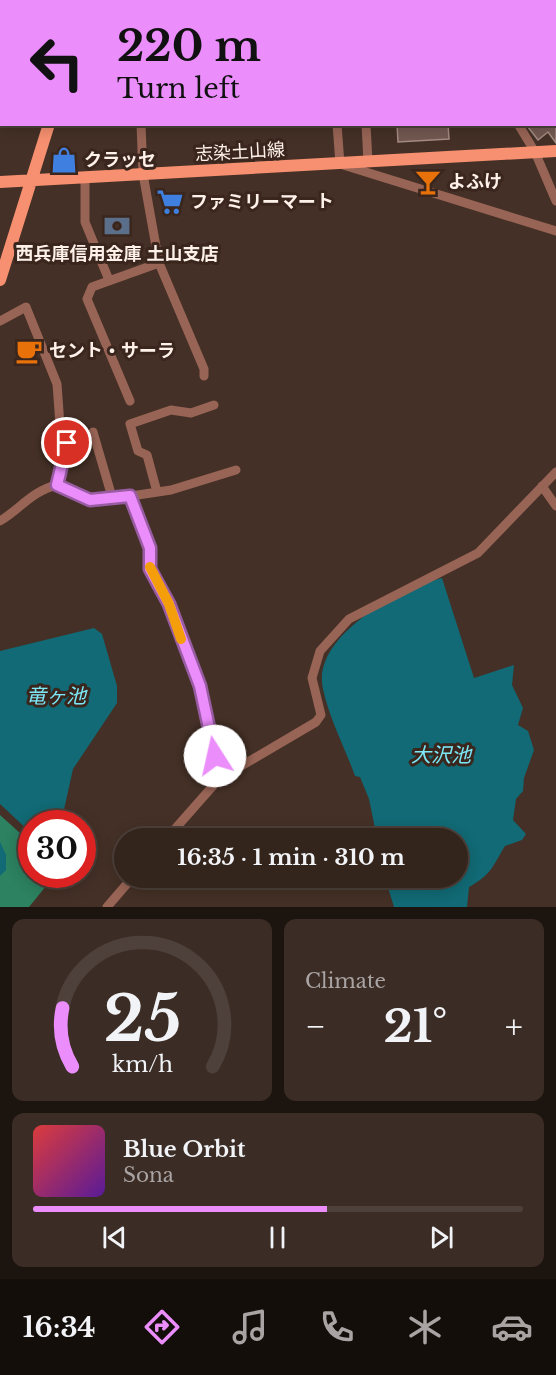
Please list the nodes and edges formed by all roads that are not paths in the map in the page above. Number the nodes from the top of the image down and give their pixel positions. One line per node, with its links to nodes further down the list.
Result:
1 (48, 126): 12 (main road)
2 (141, 126): 10 (street)
3 (337, 126): 9 (street)
4 (366, 126): 8 (street)
5 (519, 126): 7 (street)
6 (556, 151): 7 (main road, 志染土山線)
7 (535, 152): 8 (main road, 志染土山線); 14 (street)
8 (368, 162): 9 (main road, 志染土山線)
9 (340, 164): 10 (main road, 志染土山線); 15 (street)
10 (143, 174): 11 (main road, 志染土山線); 16 (street)
11 (85, 178): 12 (main road, 志染土山線); 18 (street)
12 (31, 180): 13 (main road, 志染土山線); 17 (main road)
13 (0, 182)
14 (556, 201)
15 (556, 231)
16 (159, 263): 18 (street); 20 (street)
17 (0, 280)
18 (110, 280): 21 (street)
19 (0, 321): 26 (street)
20 (204, 376)
21 (130, 401)
22 (214, 405): 28 (street)
23 (93, 432): 30 (street)
24 (236, 470): 28 (street)
25 (556, 472): 27 (street)
26 (57, 485): 30 (street); 32 (street)
27 (542, 486): 31 (street); 33 (street)
28 (157, 492): 29 (street)
29 (130, 496): 30 (street); 33 (street)
30 (112, 497)
31 (556, 506)
32 (0, 521)
33 (219, 779): 34 (street)
34 (176, 828)
35 (123, 888): 36 (street)
36 (107, 907)

